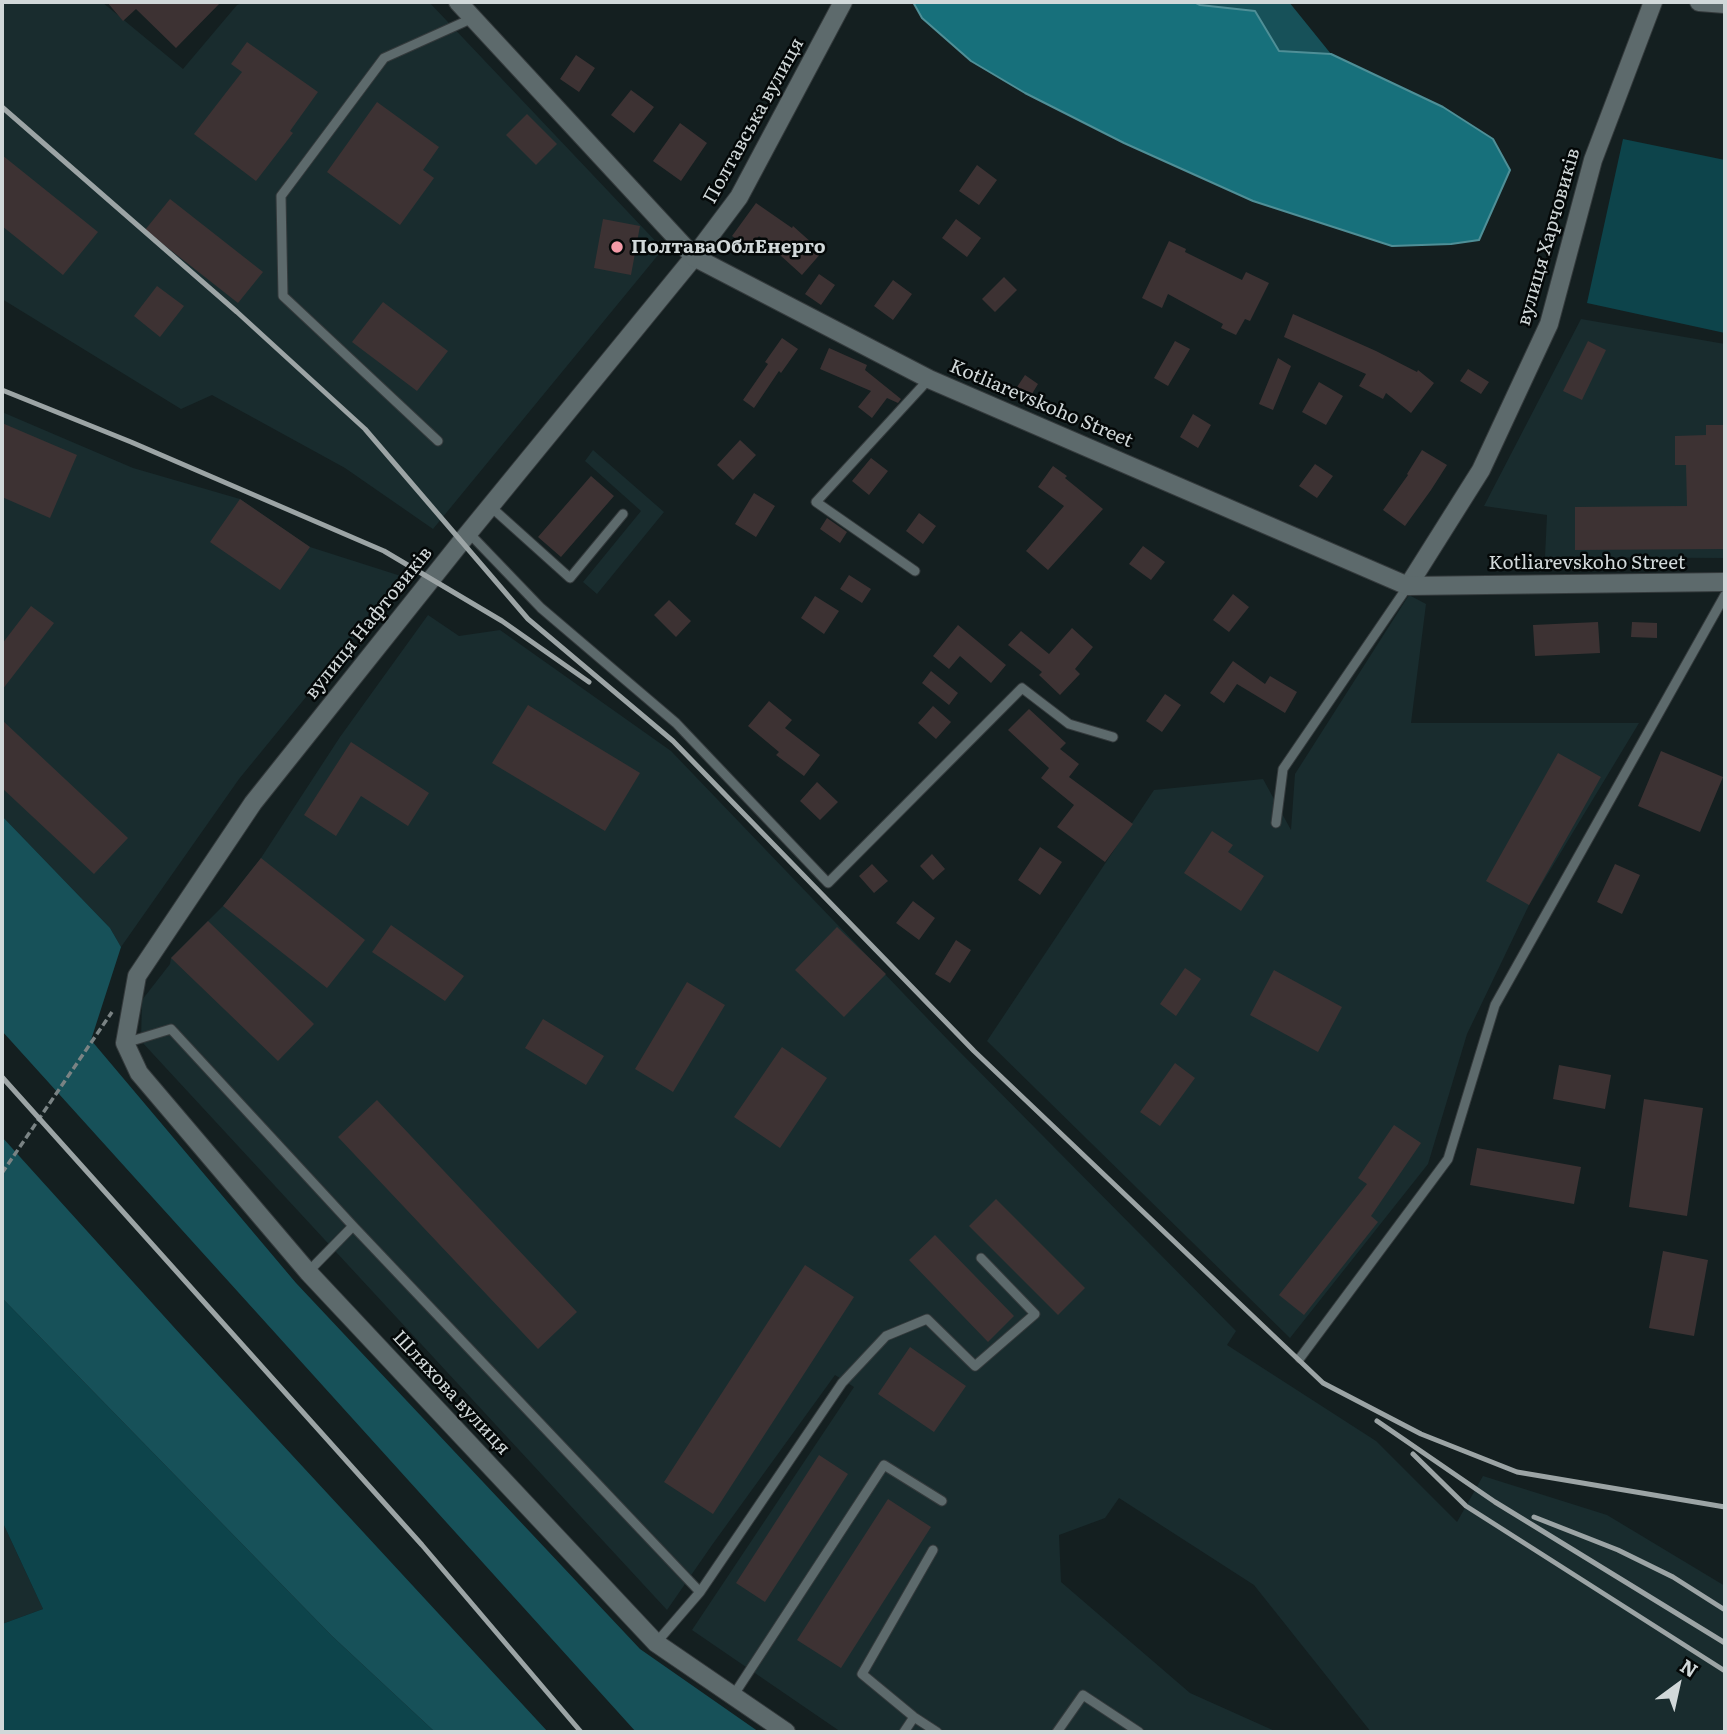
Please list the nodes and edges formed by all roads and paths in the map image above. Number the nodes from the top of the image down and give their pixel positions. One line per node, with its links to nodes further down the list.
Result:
1 (458, 2): 6 (street, Kotliarevskoho Street)
2 (844, 2): 7 (street, Полтавська вулиця)
3 (1653, 2): 15 (street, вулиця Харчовиків)
4 (1699, 2): 5 (street)
5 (1725, 4)
6 (473, 18): 7 (street, Kotliarevskoho Street); 9 (lane)
7 (694, 257): 8 (street, Kotliarevskoho Street); 10 (street, вулиця Нафтовиків)
8 (929, 379): 13 (lane); 15 (street, Kotliarevskoho Street)
9 (438, 441)
10 (491, 507): 11 (lane); 12 (street, вулиця Нафтовиків)
11 (623, 514)
12 (469, 533): 17 (lane); 20 (street, вулиця Нафтовиків)
13 (915, 572)
14 (1725, 582): 15 (street, Kotliarevskoho Street)
15 (1408, 586): 18 (lane)
16 (1725, 595): 25 (lane)
17 (1113, 737)
18 (1276, 823)
19 (115, 1009): 21 (path)
20 (125, 1043): 22 (lane); 24 (street, Шляхова вулиця)
21 (2, 1173)
22 (353, 1226): 24 (lane); 28 (lane)
23 (981, 1258): 28 (lane)
24 (308, 1272): 29 (street, Шляхова вулиця)
25 (1300, 1358)
26 (942, 1501): 30 (lane)
27 (933, 1550): 31 (lane)
28 (700, 1592): 29 (lane)
29 (656, 1643): 30 (street, Шляхова вулиця)
30 (733, 1696): 32 (street, Шляхова вулиця)
31 (914, 1717): 33 (lane); 34 (lane)
32 (786, 1732)
33 (904, 1732)
34 (937, 1732)
35 (1057, 1732): 36 (lane)
36 (1139, 1732)

